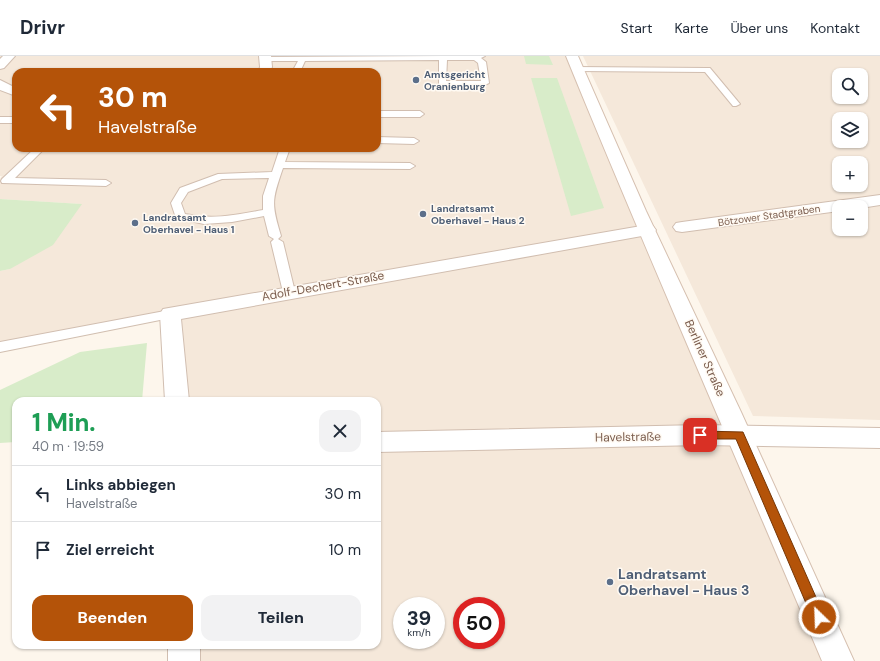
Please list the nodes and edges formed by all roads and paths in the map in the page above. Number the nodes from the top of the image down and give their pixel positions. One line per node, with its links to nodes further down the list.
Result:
1 (9, 56): 7 (street)
2 (478, 57): 4 (lane); 4 (lane)
3 (265, 58): 5 (lane); 8 (street)
4 (443, 58): 5 (lane)
5 (303, 59): 9 (lane)
6 (574, 62): 10 (lane); 26 (street, Berliner Straße)
7 (0, 66)
8 (266, 68)
9 (298, 68)
10 (736, 104)
11 (381, 114): 12 (lane)
12 (420, 114)
13 (0, 120): 14 (lane)
14 (12, 120)
15 (381, 140): 16 (lane)
16 (414, 141)
17 (36, 152): 22 (lane)
18 (283, 152): 19 (lane)
19 (278, 165): 20 (lane); 21 (lane)
20 (410, 166)
21 (274, 175): 24 (lane); 24 (lane)
22 (106, 183)
23 (880, 200): 25 (street, Bötzower Stadtgraben)
24 (268, 212): 27 (lane)
25 (682, 227)
26 (647, 230): 27 (street, Adolf-Dechert-Straße); 31 (street, Berliner Straße)
27 (289, 292): 28 (street, Adolf-Dechert-Straße)
28 (170, 314): 29 (lane, Adolf-Dechert-Straße); 30 (street)
29 (0, 347)
30 (177, 397)
31 (739, 435): 32 (street, Havelstraße); 33 (street, Havelstraße); 36 (street, Berliner Straße)
32 (880, 438)
33 (381, 442)
34 (184, 649): 35 (street)
35 (184, 661)
36 (838, 661)

